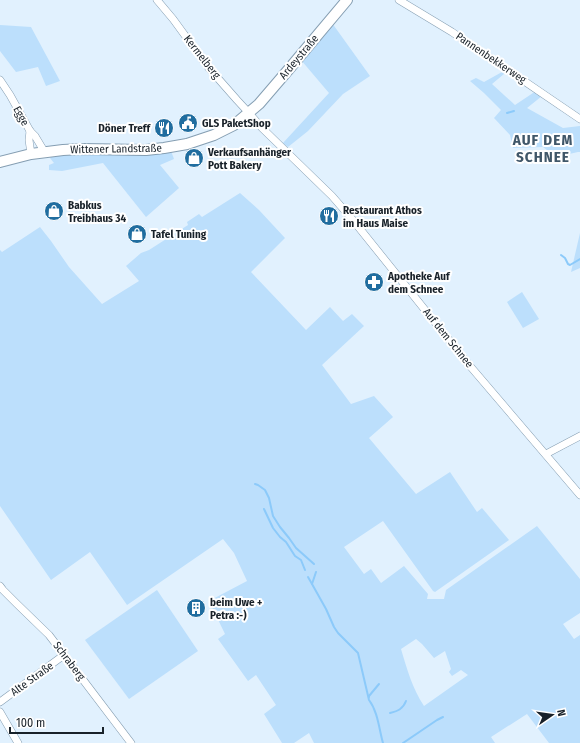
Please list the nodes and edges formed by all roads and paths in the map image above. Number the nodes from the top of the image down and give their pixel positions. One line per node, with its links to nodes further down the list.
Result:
1 (157, 0): 5 (street, Kermelberg)
2 (347, 0): 5 (main road, Ardeystraße)
3 (399, 0): 6 (street, Pannenbekkerweg)
4 (0, 80): 7 (street, Egge)
5 (249, 112): 8 (main road, Wittener Landstraße); 12 (street, Auf dem Schnee)
6 (580, 119)
7 (30, 131): 8 (street, Egge); 9 (street, Egge)
8 (44, 152): 9 (main road, Wittener Landstraße)
9 (31, 154): 10 (main road, Wittener Landstraße)
10 (0, 162)
11 (580, 436): 12 (street)
12 (546, 454): 13 (street, Auf dem Schnee)
13 (580, 495)
14 (0, 586): 15 (street, Schraberg)
15 (64, 655): 16 (street, Alte Straße); 19 (street, Schraberg)
16 (0, 702)
17 (0, 712): 18 (street)
18 (18, 743)
19 (131, 743)

